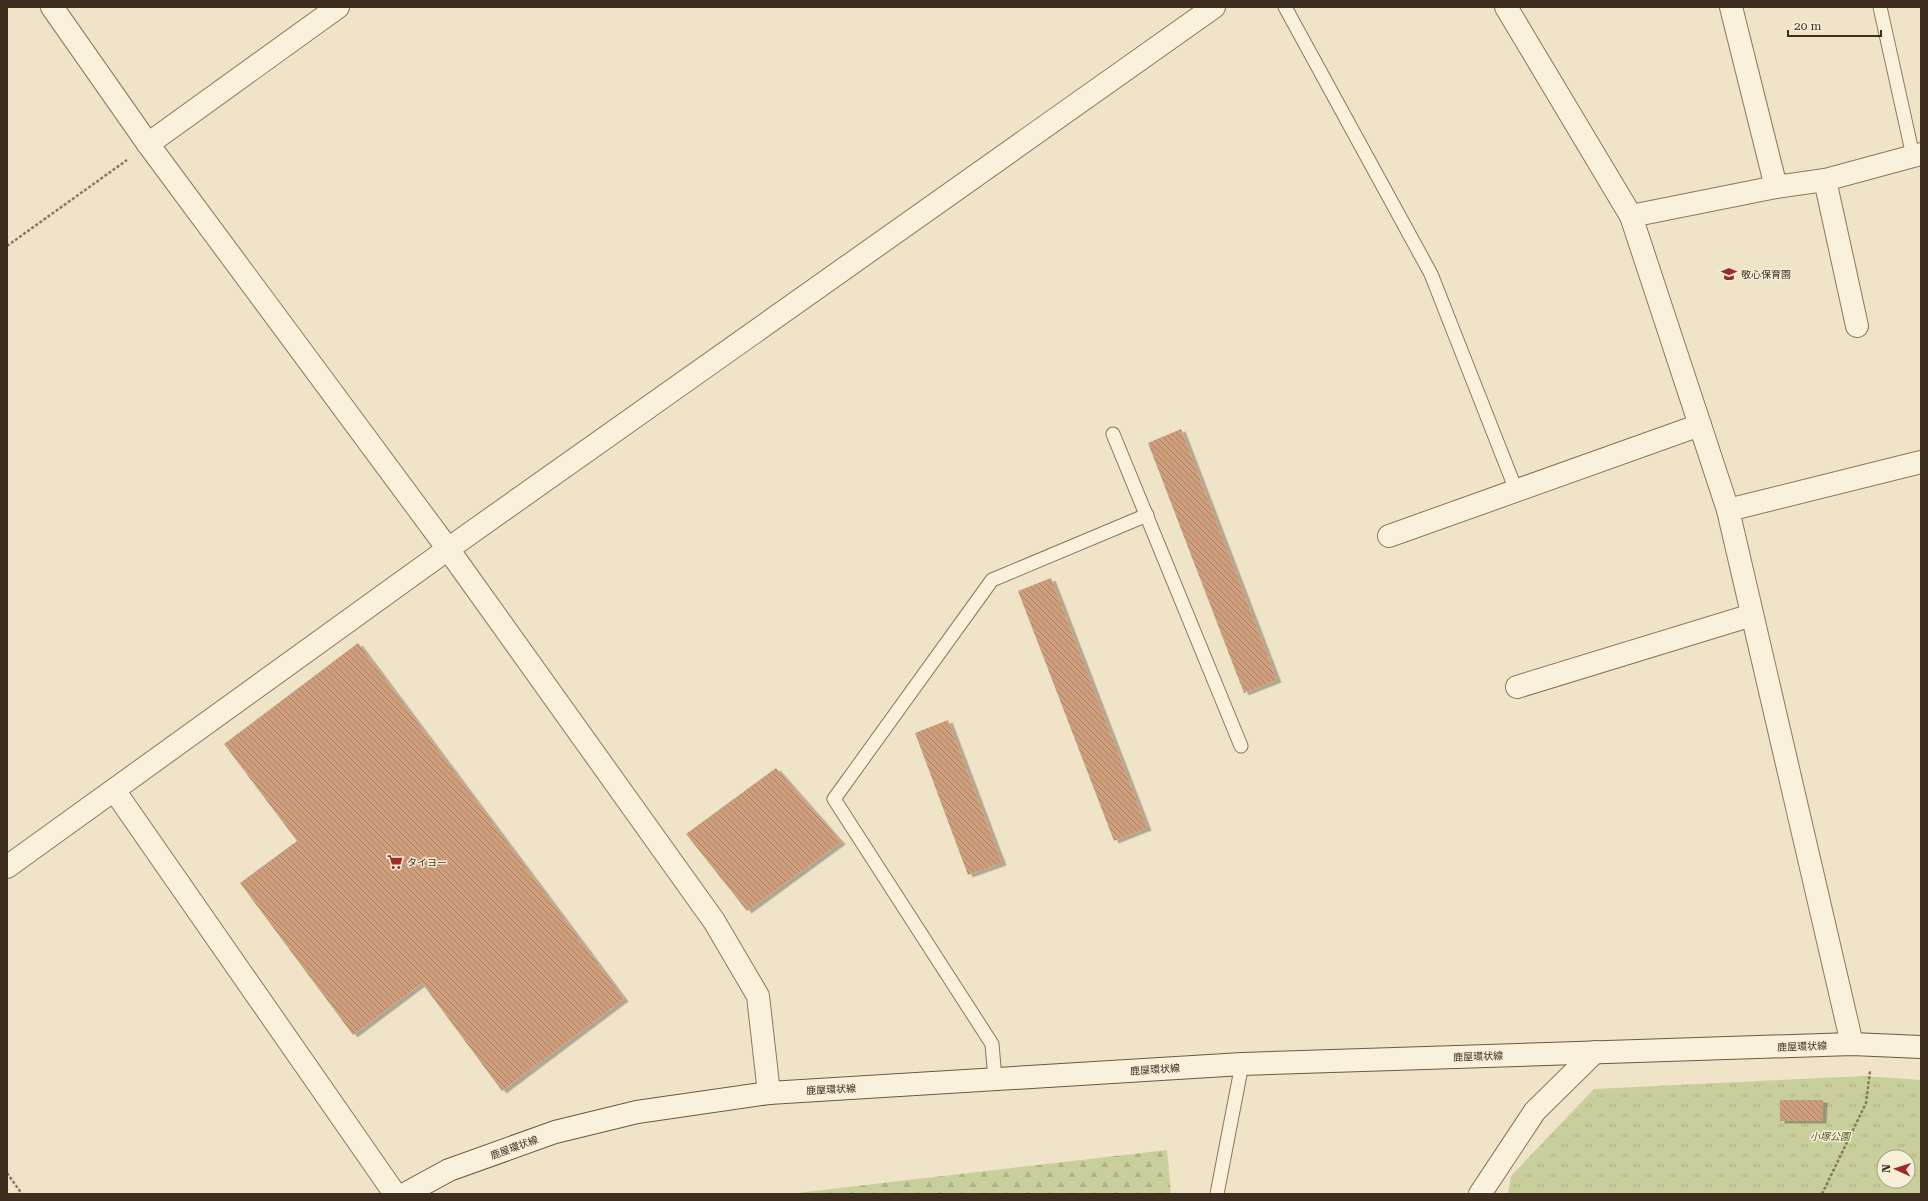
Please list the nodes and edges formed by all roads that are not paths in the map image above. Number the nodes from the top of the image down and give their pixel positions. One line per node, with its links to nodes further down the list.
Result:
1 (52, 7): 8 (street)
2 (338, 7): 8 (street)
3 (1214, 7): 21 (street)
4 (1285, 7): 17 (lane)
5 (1506, 7): 12 (street)
6 (1731, 7): 11 (street)
7 (1880, 7): 9 (lane)
8 (148, 144): 21 (street)
9 (1917, 155): 10 (street)
10 (1825, 180): 11 (street); 13 (street)
11 (1776, 187): 12 (street)
12 (1631, 216): 14 (street)
13 (1857, 326)
14 (1700, 425): 17 (street); 18 (street)
15 (1113, 434): 19 (lane)
16 (1921, 462): 18 (street)
17 (1516, 490): 20 (street)
18 (1728, 510): 22 (street)
19 (1147, 515): 24 (lane); 31 (lane)
20 (1389, 536)
21 (448, 549): 25 (street); 32 (street)
22 (1752, 615): 23 (street); 27 (street)
23 (1517, 687)
24 (1241, 746)
25 (114, 790): 26 (street); 33 (street)
26 (7, 867)
27 (1852, 1044): 28 (street, 鹿屋環状線); 29 (street, 鹿屋環状線)
28 (1921, 1047)
29 (1595, 1052): 30 (street, 鹿屋環状線); 36 (street)
30 (1242, 1064): 31 (street, 鹿屋環状線); 35 (lane)
31 (995, 1079): 32 (street, 鹿屋環状線)
32 (769, 1093): 34 (street, 鹿屋環状線)
33 (395, 1194)
34 (405, 1194)
35 (1217, 1194)
36 (1480, 1194)

